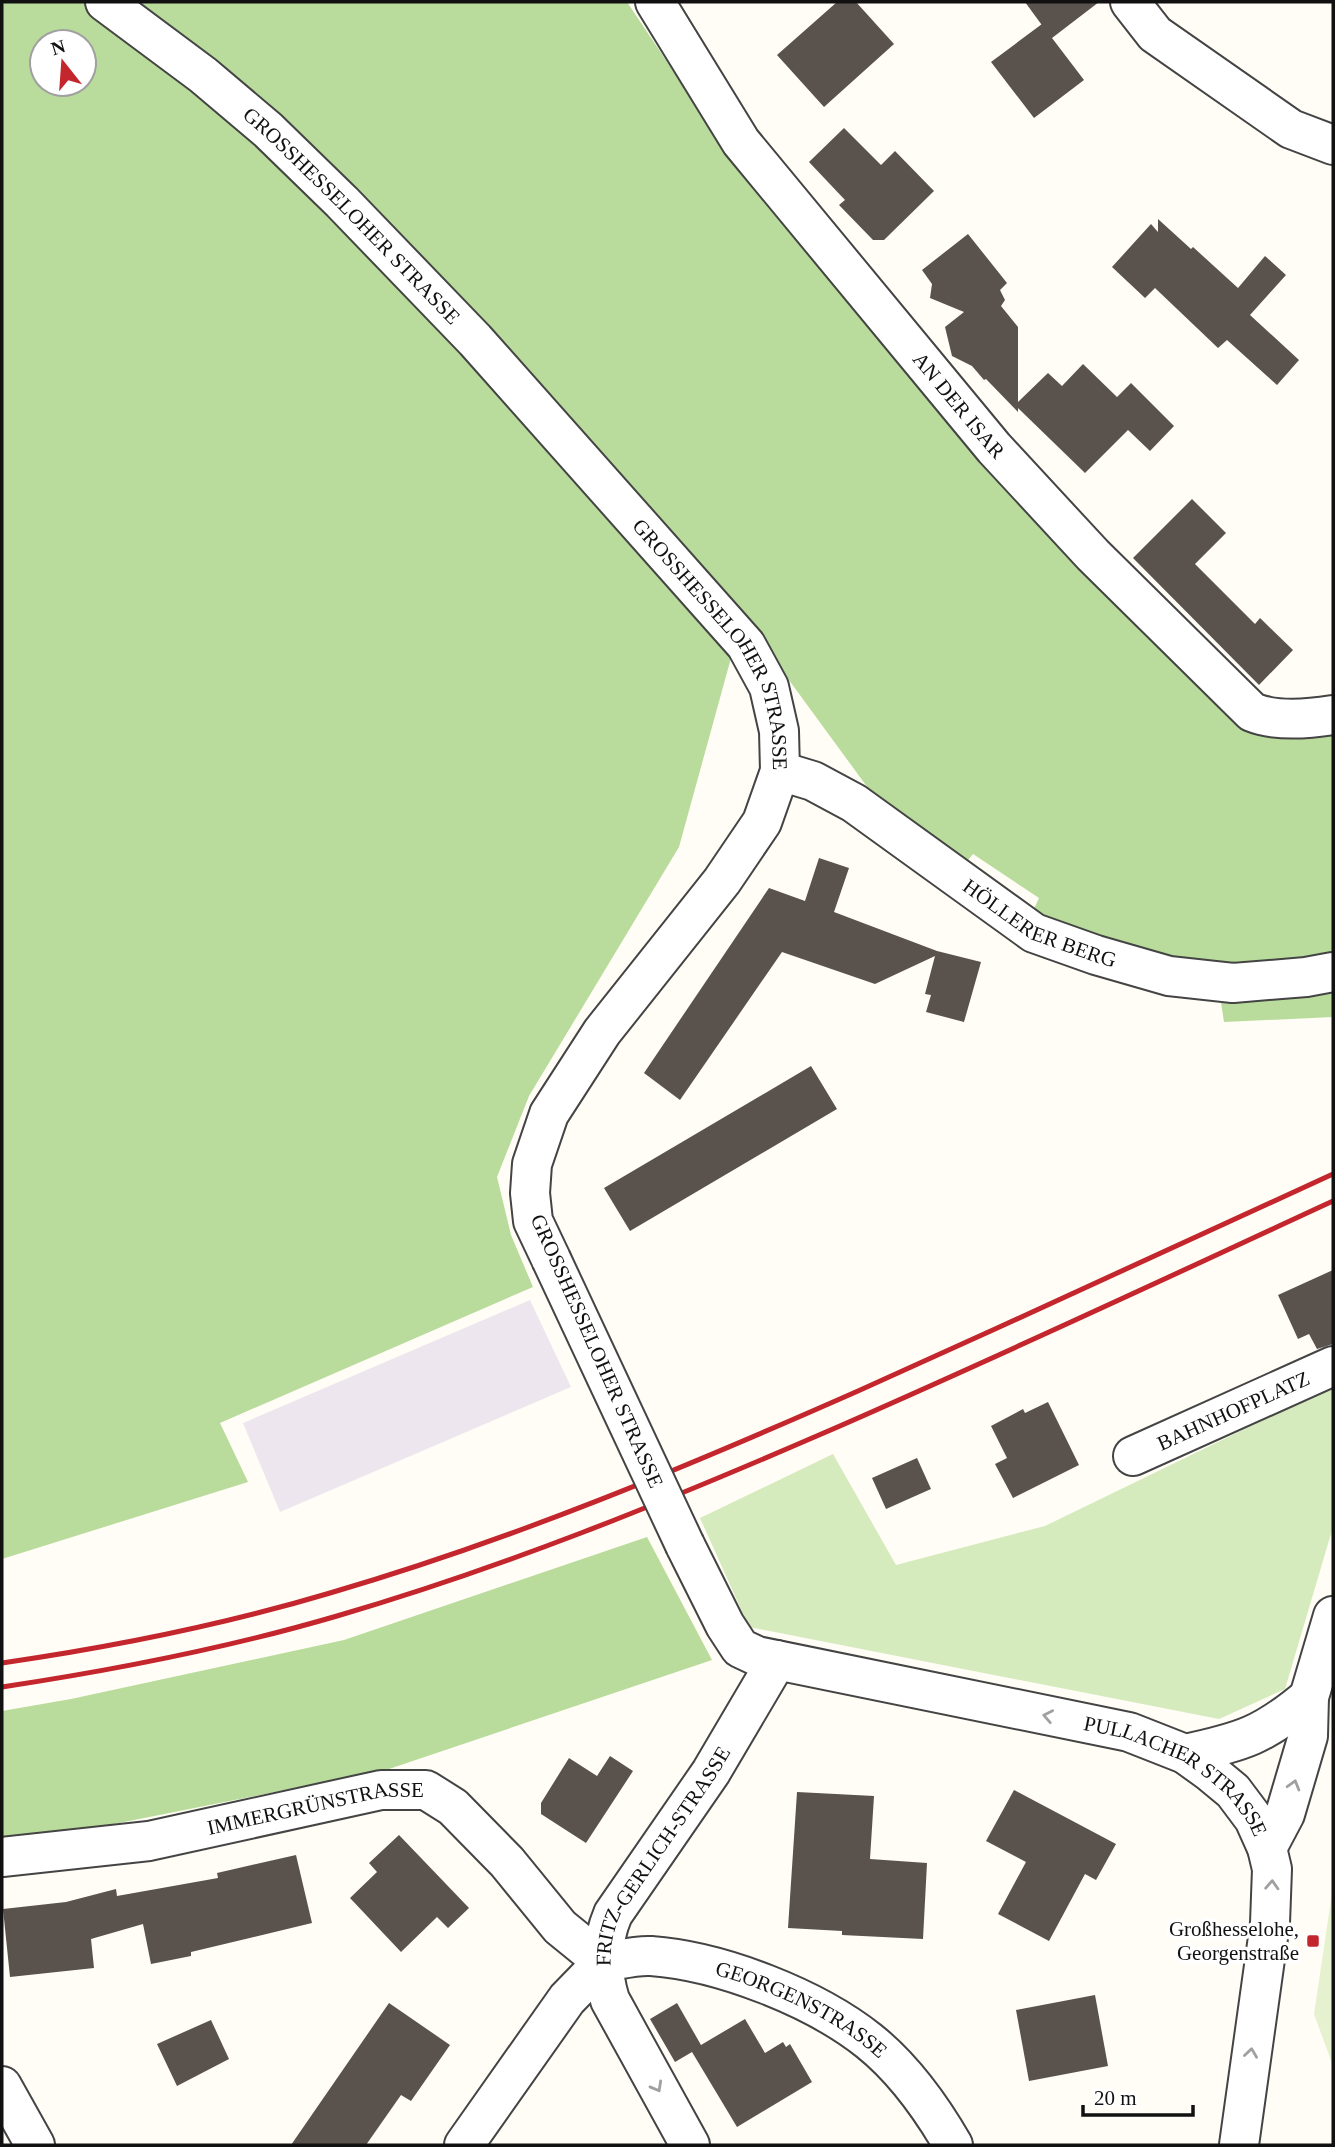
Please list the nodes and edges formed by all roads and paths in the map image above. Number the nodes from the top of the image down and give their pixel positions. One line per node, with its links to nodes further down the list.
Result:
1 (105, 2): 6 (street, GROSSHESSELOHER STRASSE)
2 (655, 2): 5 (street, AN DER ISAR)
3 (1130, 2): 4 (street)
4 (1333, 145)
5 (1333, 715)
6 (780, 771): 7 (street, HÖLLERER BERG); 11 (street, GROSSHESSELOHER STRASSE, bridge)
7 (1333, 972)
8 (1333, 1366): 9 (street, BAHNHOFPLATZ)
9 (1133, 1456)
10 (1333, 1616): 12 (street)
11 (777, 1660): 13 (street, PULLACHER STRASSE, one-way to 11); 16 (street, FRITZ-GERLICH-STRASSE)
12 (1309, 1696): 13 (street); 14 (street, one-way to 12)
13 (1185, 1754): 14 (street, PULLACHER STRASSE)
14 (1268, 1848): 22 (street, PULLACHER STRASSE, one-way to 14)
15 (2, 1857): 16 (street, IMMERGRÜNSTRASSE)
16 (603, 1962): 19 (street, FRITZ-GERLICH-STRASSE); 20 (street, one-way to 20); 21 (street, GEORGENSTRASSE)
17 (2, 2086): 18 (street)
18 (35, 2145)
19 (464, 2145)
20 (690, 2145)
21 (953, 2145)
22 (1239, 2145)

